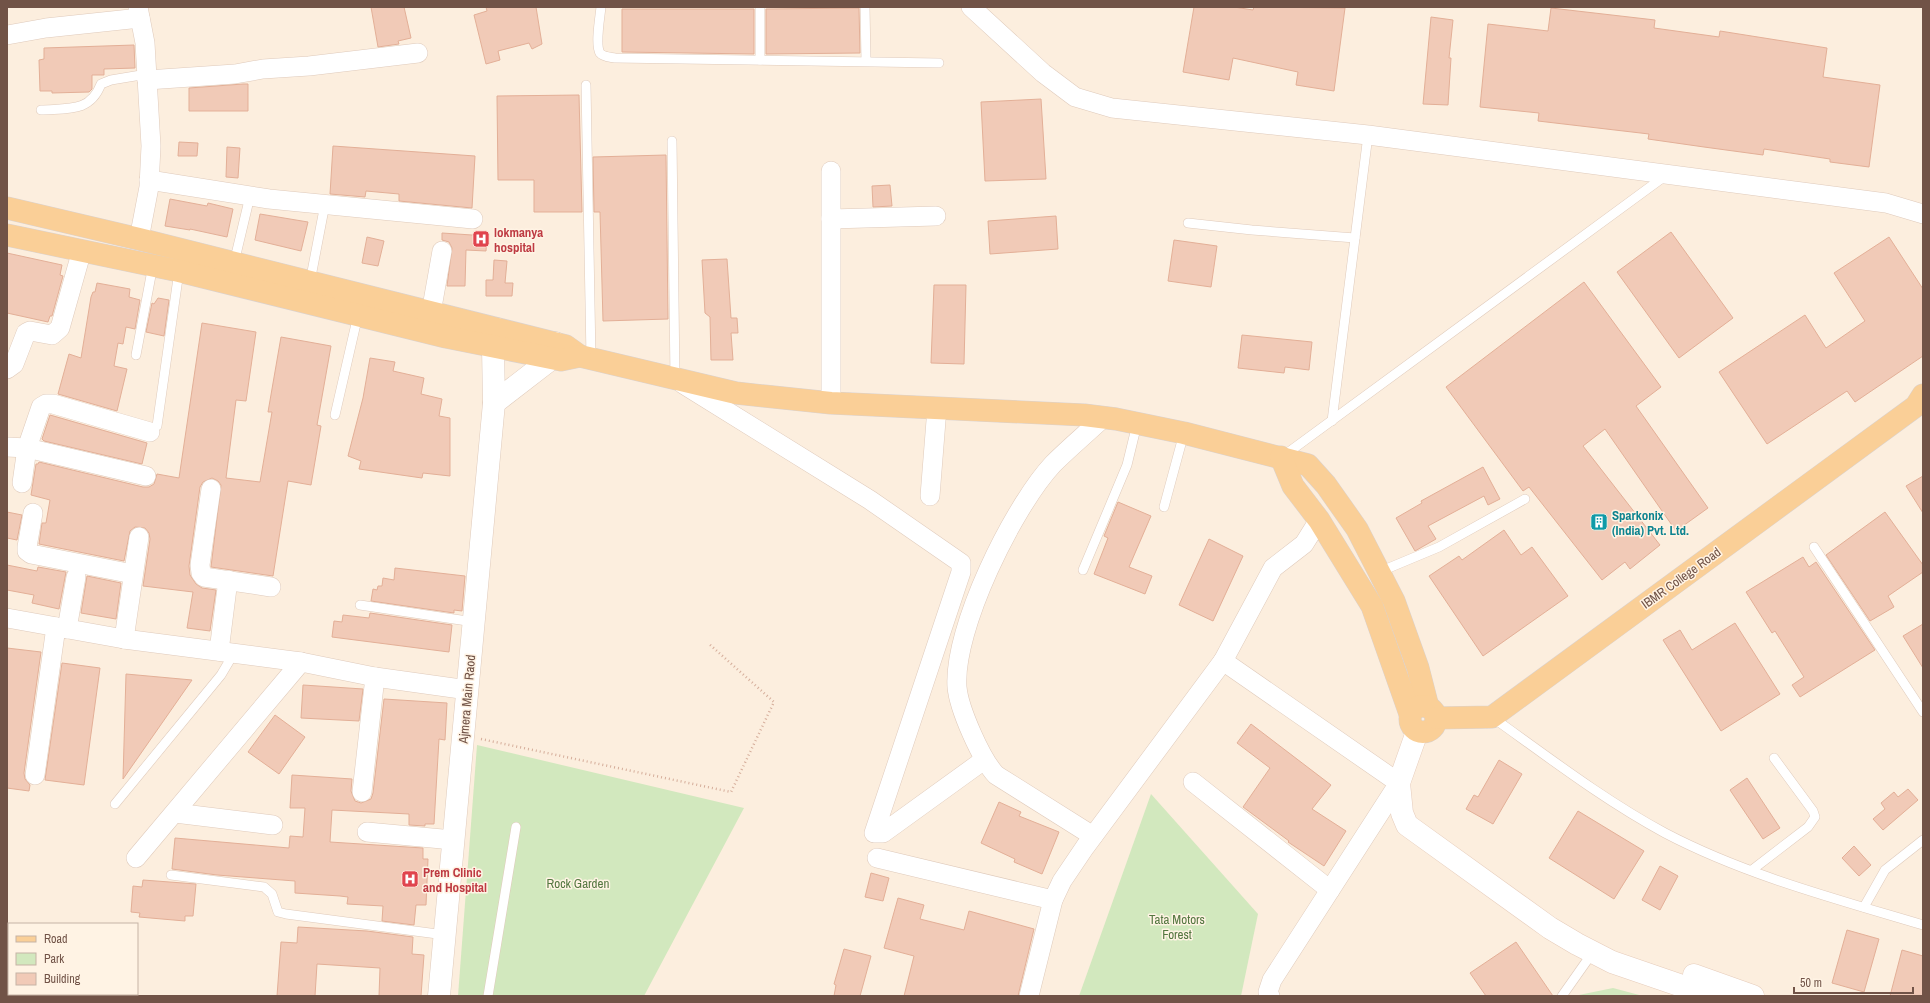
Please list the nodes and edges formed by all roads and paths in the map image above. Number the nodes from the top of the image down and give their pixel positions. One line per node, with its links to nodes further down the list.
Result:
1 (601, 7): 8 (lane)
2 (760, 7): 8 (lane)
3 (865, 7): 9 (lane)
4 (971, 7): 14 (street)
5 (139, 13): 6 (street); 11 (street)
6 (7, 35)
7 (418, 53): 11 (street)
8 (760, 60): 9 (lane)
9 (866, 61): 10 (lane)
10 (939, 63)
11 (147, 77): 13 (lane); 18 (street)
12 (586, 85): 41 (lane)
13 (41, 110)
14 (1368, 135): 17 (street); 28 (lane)
15 (672, 141): 43 (lane)
16 (831, 171): 25 (street)
17 (1667, 174): 22 (street); 50 (lane)
18 (149, 180): 19 (street); 29 (street)
19 (250, 196): 20 (street); 32 (lane)
20 (325, 204): 24 (street); 35 (lane)
21 (7, 208): 29 (main road)
22 (1923, 214)
23 (936, 216): 25 (street)
24 (473, 219)
25 (831, 219): 46 (street)
26 (1188, 223): 28 (lane)
27 (7, 235): 30 (main road)
28 (1355, 238): 50 (lane)
29 (140, 239): 32 (main road)
30 (82, 250): 33 (main road); 42 (street)
31 (442, 251): 36 (street)
32 (234, 263): 35 (main road)
33 (154, 265): 34 (main road); 40 (lane)
34 (179, 271): 37 (main road); 52 (lane)
35 (310, 282): 36 (main road)
36 (431, 313): 38 (main road)
37 (358, 315): 38 (main road); 48 (lane)
38 (495, 338): 39 (main road); 45 (main road, Ajmera Main Raod)
39 (553, 351): 41 (main road); 45 (main road)
40 (136, 355)
41 (585, 358): 43 (main road)
42 (7, 369)
43 (675, 379): 46 (main road); 89 (street)
44 (1921, 402): 85 (main road, IBMR College Road)
45 (494, 403): 75 (main road, Ajmera Main Raod)
46 (831, 403): 47 (main road)
47 (937, 408): 49 (main road); 60 (street)
48 (335, 415)
49 (1104, 418): 51 (main road); 89 (street)
50 (1332, 421): 56 (lane)
51 (1138, 424): 53 (main road); 67 (lane)
52 (154, 429): 55 (street)
53 (1184, 433): 56 (main road); 62 (lane)
54 (7, 447): 55 (street)
55 (27, 448): 57 (street); 58 (street)
56 (1281, 457): 64 (main road); 68 (main road)
57 (146, 476)
58 (22, 483)
59 (211, 489): 71 (street)
60 (930, 496)
61 (1525, 499): 68 (lane)
62 (1164, 507)
63 (33, 513): 69 (street)
64 (1319, 520): 80 (street); 86 (main road)
65 (139, 537): 69 (street)
66 (1814, 547): 84 (lane)
67 (1083, 570)
68 (1379, 572): 86 (main road)
69 (133, 574): 77 (street)
70 (76, 577): 76 (street)
71 (228, 580): 72 (street); 79 (street)
72 (271, 587)
73 (360, 605): 75 (lane)
74 (7, 618): 76 (street)
75 (474, 622): 83 (main road, Ajmera Main Raod)
76 (61, 628): 77 (street); 90 (street)
77 (124, 639): 79 (street)
78 (708, 643): 87 (path)
79 (226, 652): 81 (street); 94 (lane)
80 (1223, 661): 92 (street); 100 (street)
81 (302, 662): 82 (street); 95 (street)
82 (375, 677): 83 (street); 93 (street)
83 (468, 690): 87 (main road, Ajmera Main Raod)
84 (1923, 712)
85 (1492, 717): 86 (main road); 105 (lane)
86 (1423, 718): 92 (main road)
87 (463, 736): 101 (main road, Ajmera Main Raod)
88 (1774, 758): 105 (lane)
89 (984, 760): 100 (street)
90 (35, 775)
91 (1192, 782): 107 (street)
92 (1399, 783): 96 (main road); 107 (street)
93 (362, 792)
94 (115, 804)
95 (175, 813): 97 (street); 103 (street)
96 (1402, 813): 112 (main road); 119 (main road)
97 (273, 825)
98 (516, 827): 114 (lane)
99 (367, 832): 101 (street)
100 (1094, 836): 108 (street)
101 (453, 840): 111 (main road, Ajmera Main Raod)
102 (1923, 840): 109 (lane)
103 (136, 858)
104 (877, 858): 108 (street)
105 (1752, 870): 109 (lane)
106 (171, 875): 111 (lane)
107 (1330, 890): 116 (street)
108 (1053, 900): 115 (street)
109 (1864, 907): 110 (lane)
110 (1923, 925)
111 (445, 935): 113 (main road, Ajmera Main Raod)
112 (1593, 952): 117 (lane); 118 (main road)
113 (439, 996)
114 (488, 996)
115 (1029, 996)
116 (1270, 996)
117 (1562, 996)
118 (1711, 996)
119 (1753, 996)

